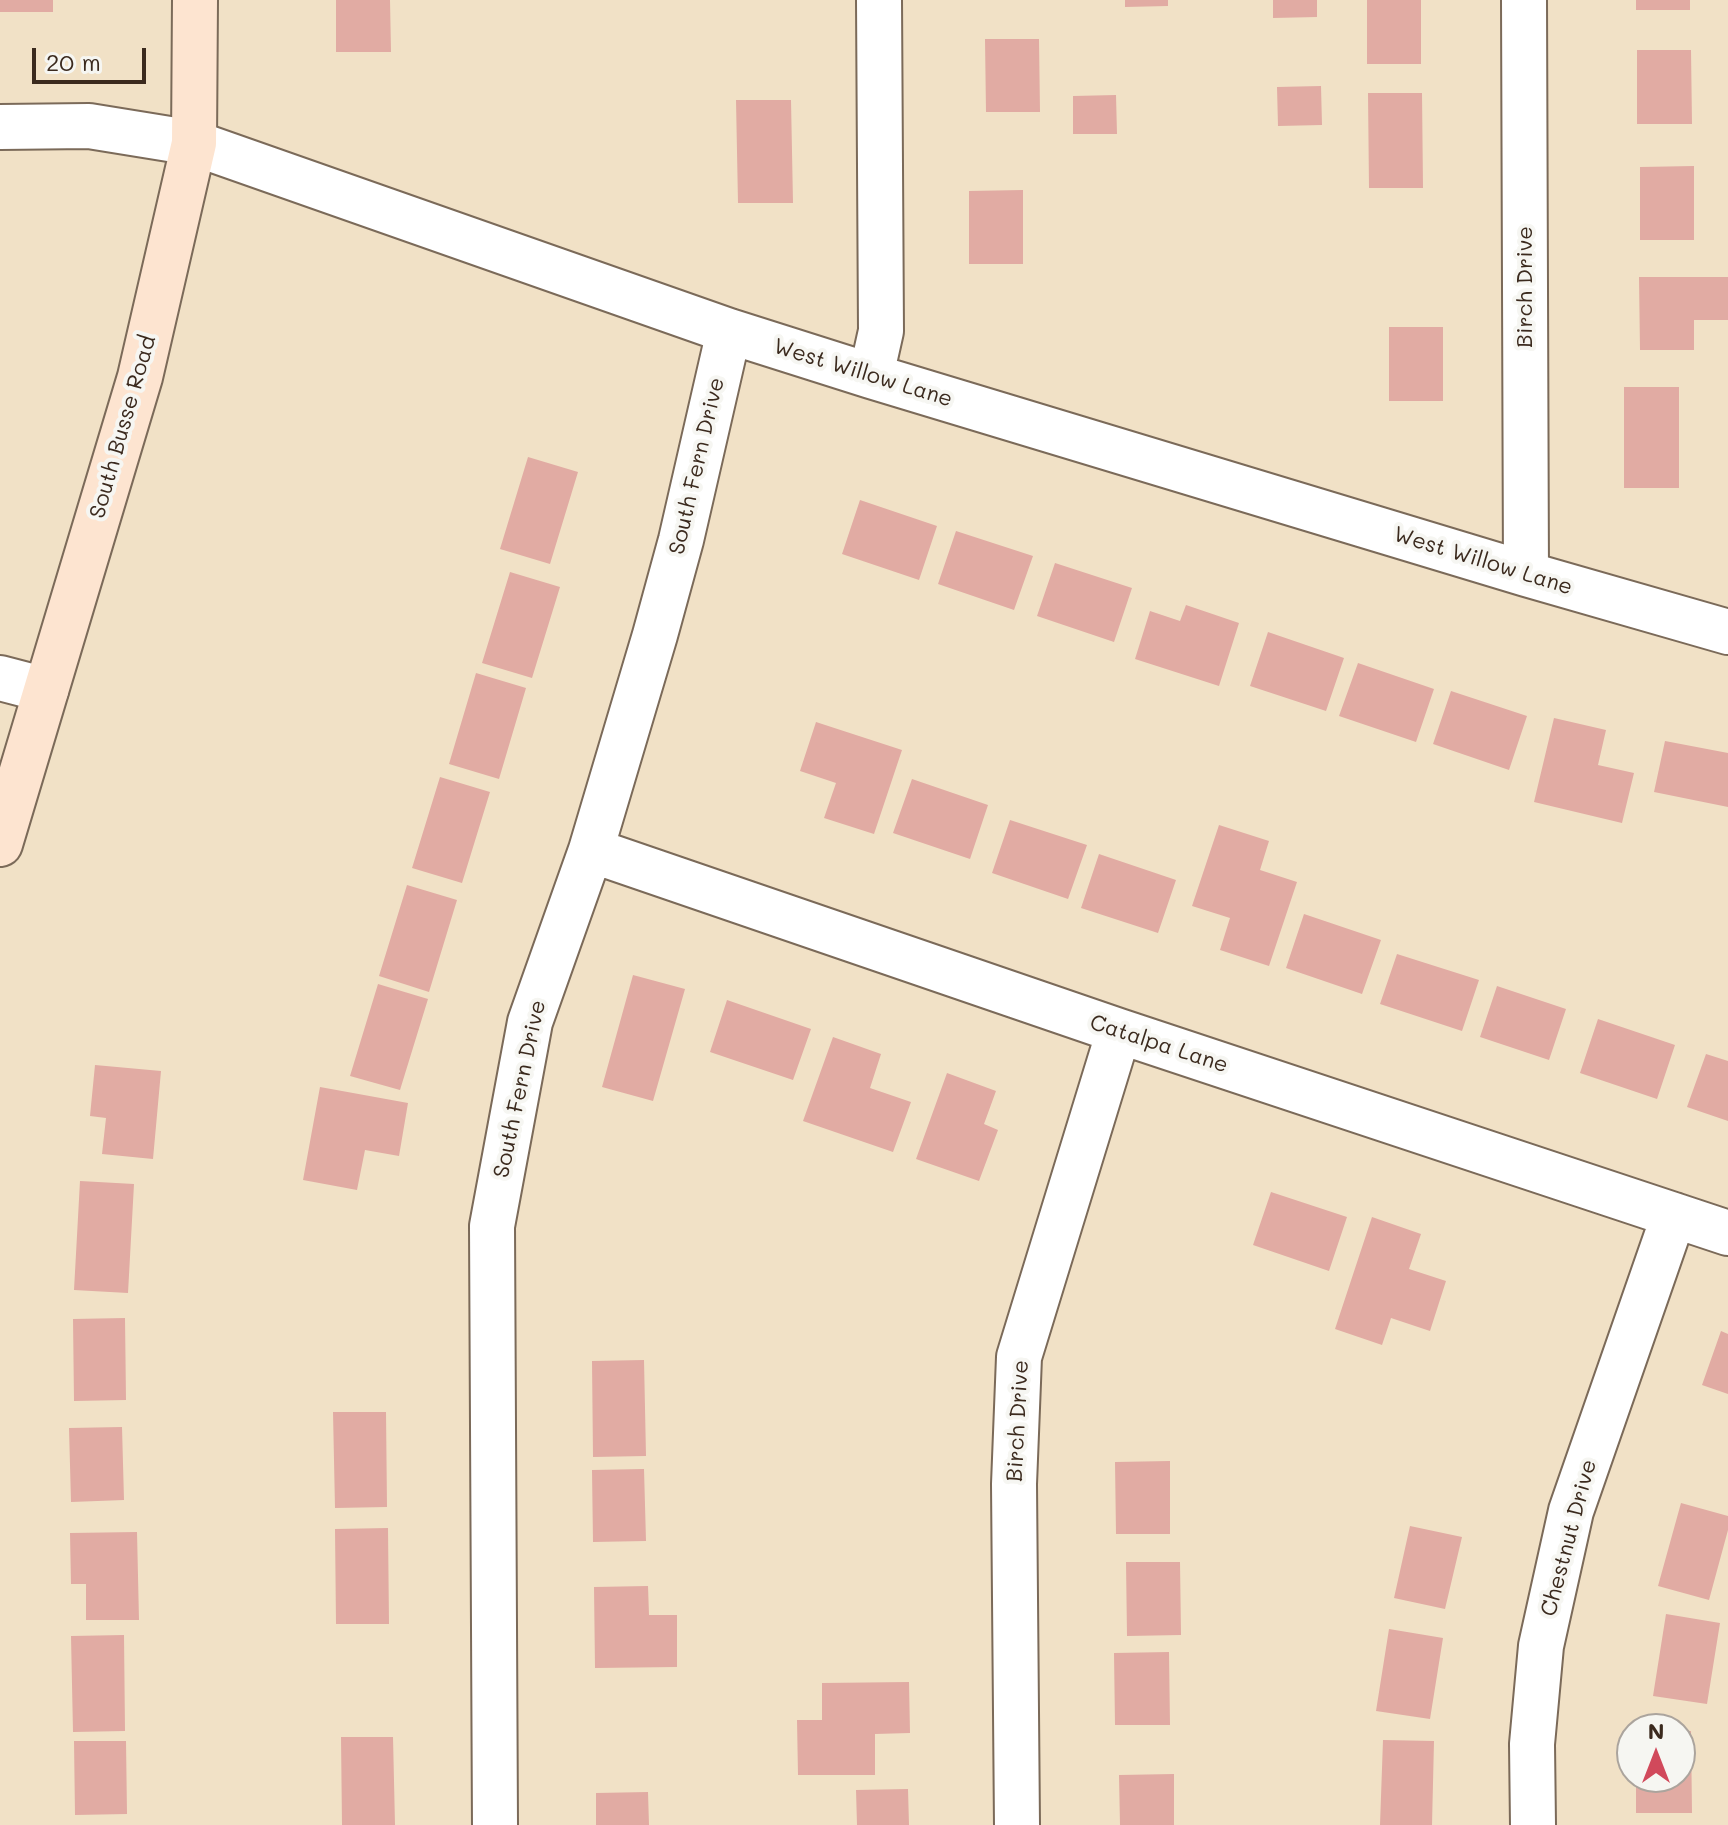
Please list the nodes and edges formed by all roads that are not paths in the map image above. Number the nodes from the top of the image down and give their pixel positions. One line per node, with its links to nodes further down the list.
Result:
1 (195, 0): 5 (main road, South Busse Road)
2 (879, 0): 7 (street)
3 (1524, 0): 8 (street, Birch Drive)
4 (0, 127): 5 (street, West Willow Lane)
5 (194, 143): 6 (street, West Willow Lane); 11 (main road, South Busse Road)
6 (729, 331): 7 (street, West Willow Lane); 13 (street, South Fern Drive)
7 (871, 376): 8 (street, West Willow Lane)
8 (1526, 574): 9 (street, West Willow Lane)
9 (1728, 632)
10 (0, 678): 11 (street)
11 (46, 690): 12 (main road, South Busse Road)
12 (0, 844)
13 (591, 850): 14 (street, Catalpa Lane); 17 (street, South Fern Drive)
14 (1119, 1031): 15 (street, Catalpa Lane); 18 (street, Birch Drive)
15 (1674, 1215): 16 (street, Catalpa Lane); 19 (street, Chestnut Drive)
16 (1728, 1233)
17 (495, 1825)
18 (1017, 1825)
19 (1533, 1825)

